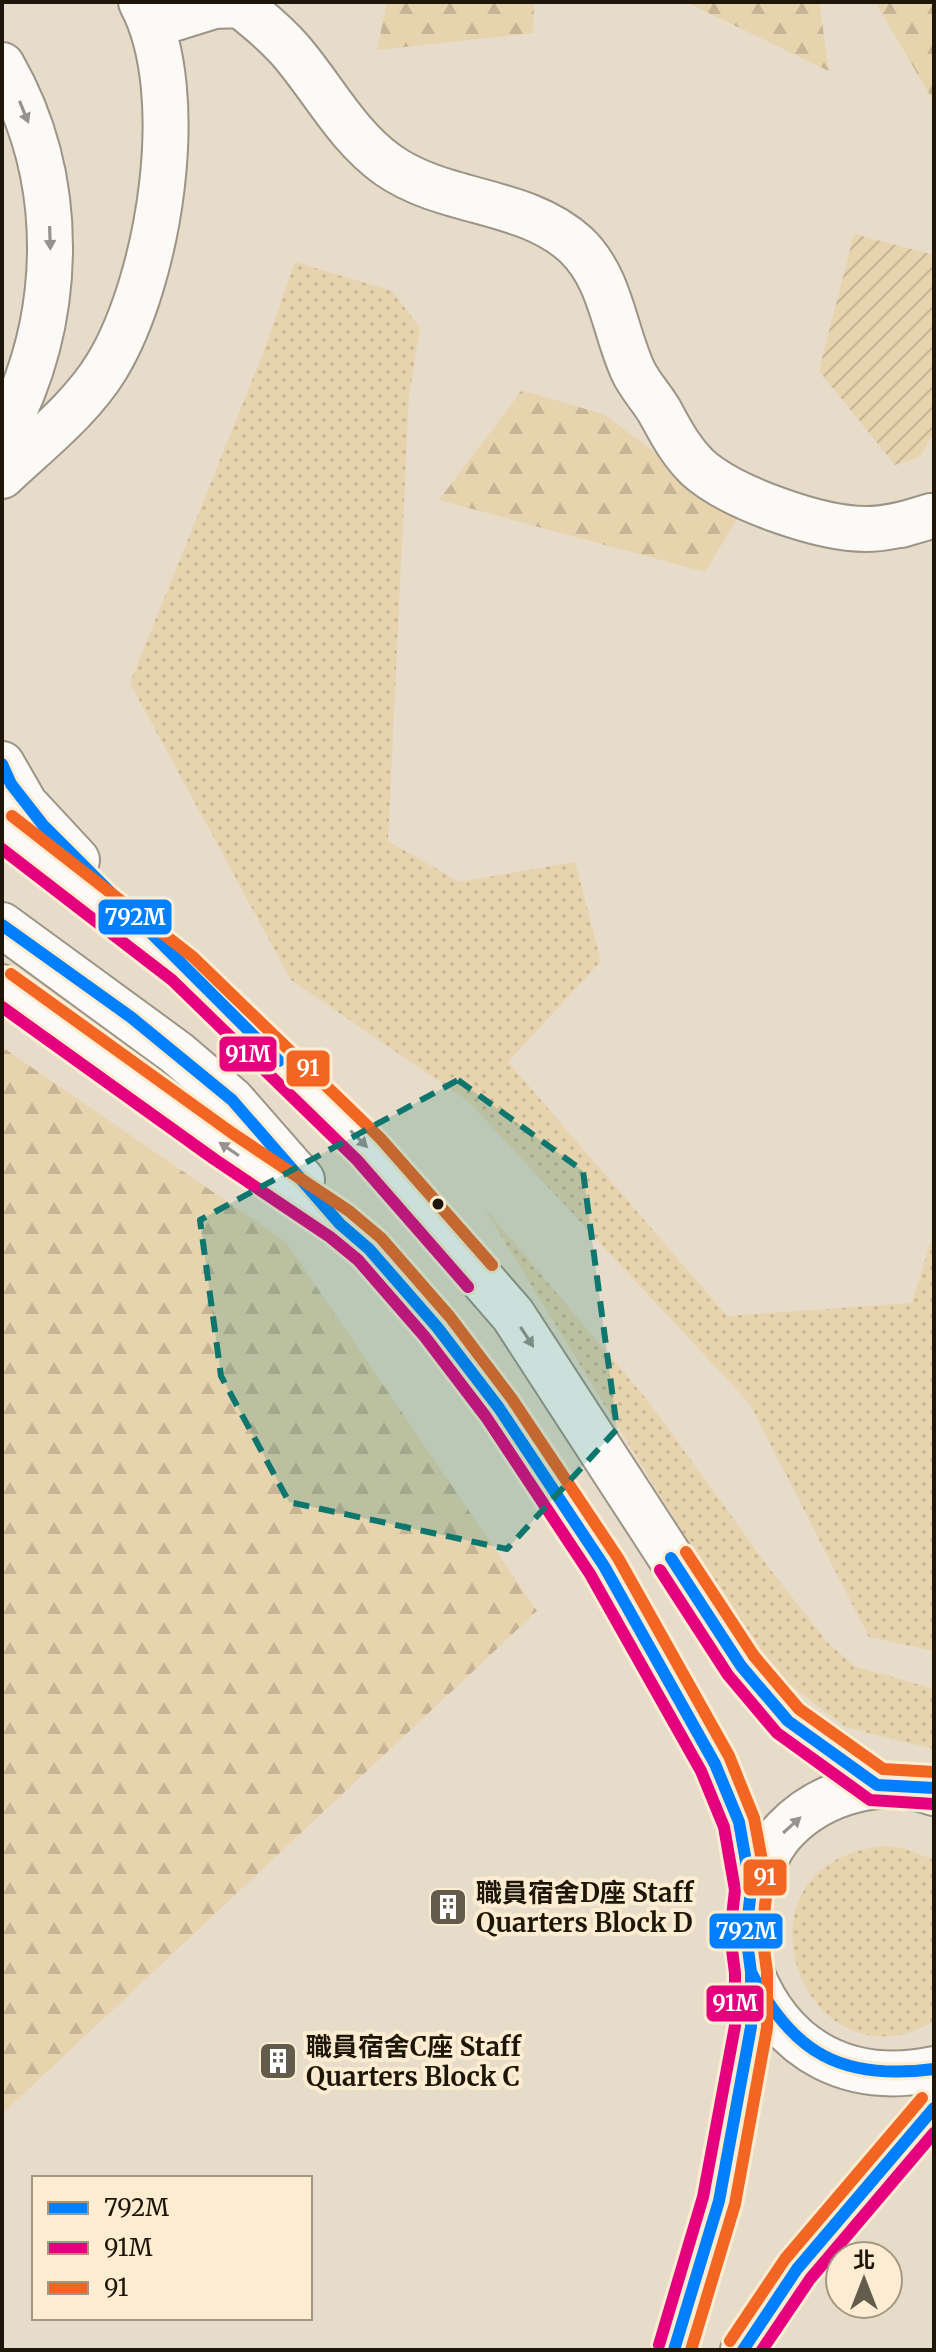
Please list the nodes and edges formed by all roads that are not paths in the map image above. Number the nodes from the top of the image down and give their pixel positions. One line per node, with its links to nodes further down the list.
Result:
1 (147, 14): 4 (main road); 5 (main road)
2 (2, 65): 3 (main road, one-way to 3)
3 (2, 436)
4 (2, 476)
5 (918, 519)
6 (2, 764): 9 (main road)
7 (2, 829): 9 (main road)
8 (2, 925): 11 (main road)
9 (182, 968): 12 (main road, one-way to 12)
10 (2, 987): 11 (main road, one-way to 10)
11 (340, 1224): 14 (main road)
12 (877, 1785): 13 (main road); 14 (main road, one-way to 12)
13 (929, 1789)
14 (751, 1890): 15 (main road)
15 (751, 1972): 16 (main road); 18 (main road)
16 (934, 2069)
17 (934, 2108): 19 (main road)
18 (674, 2350)
19 (743, 2350)

